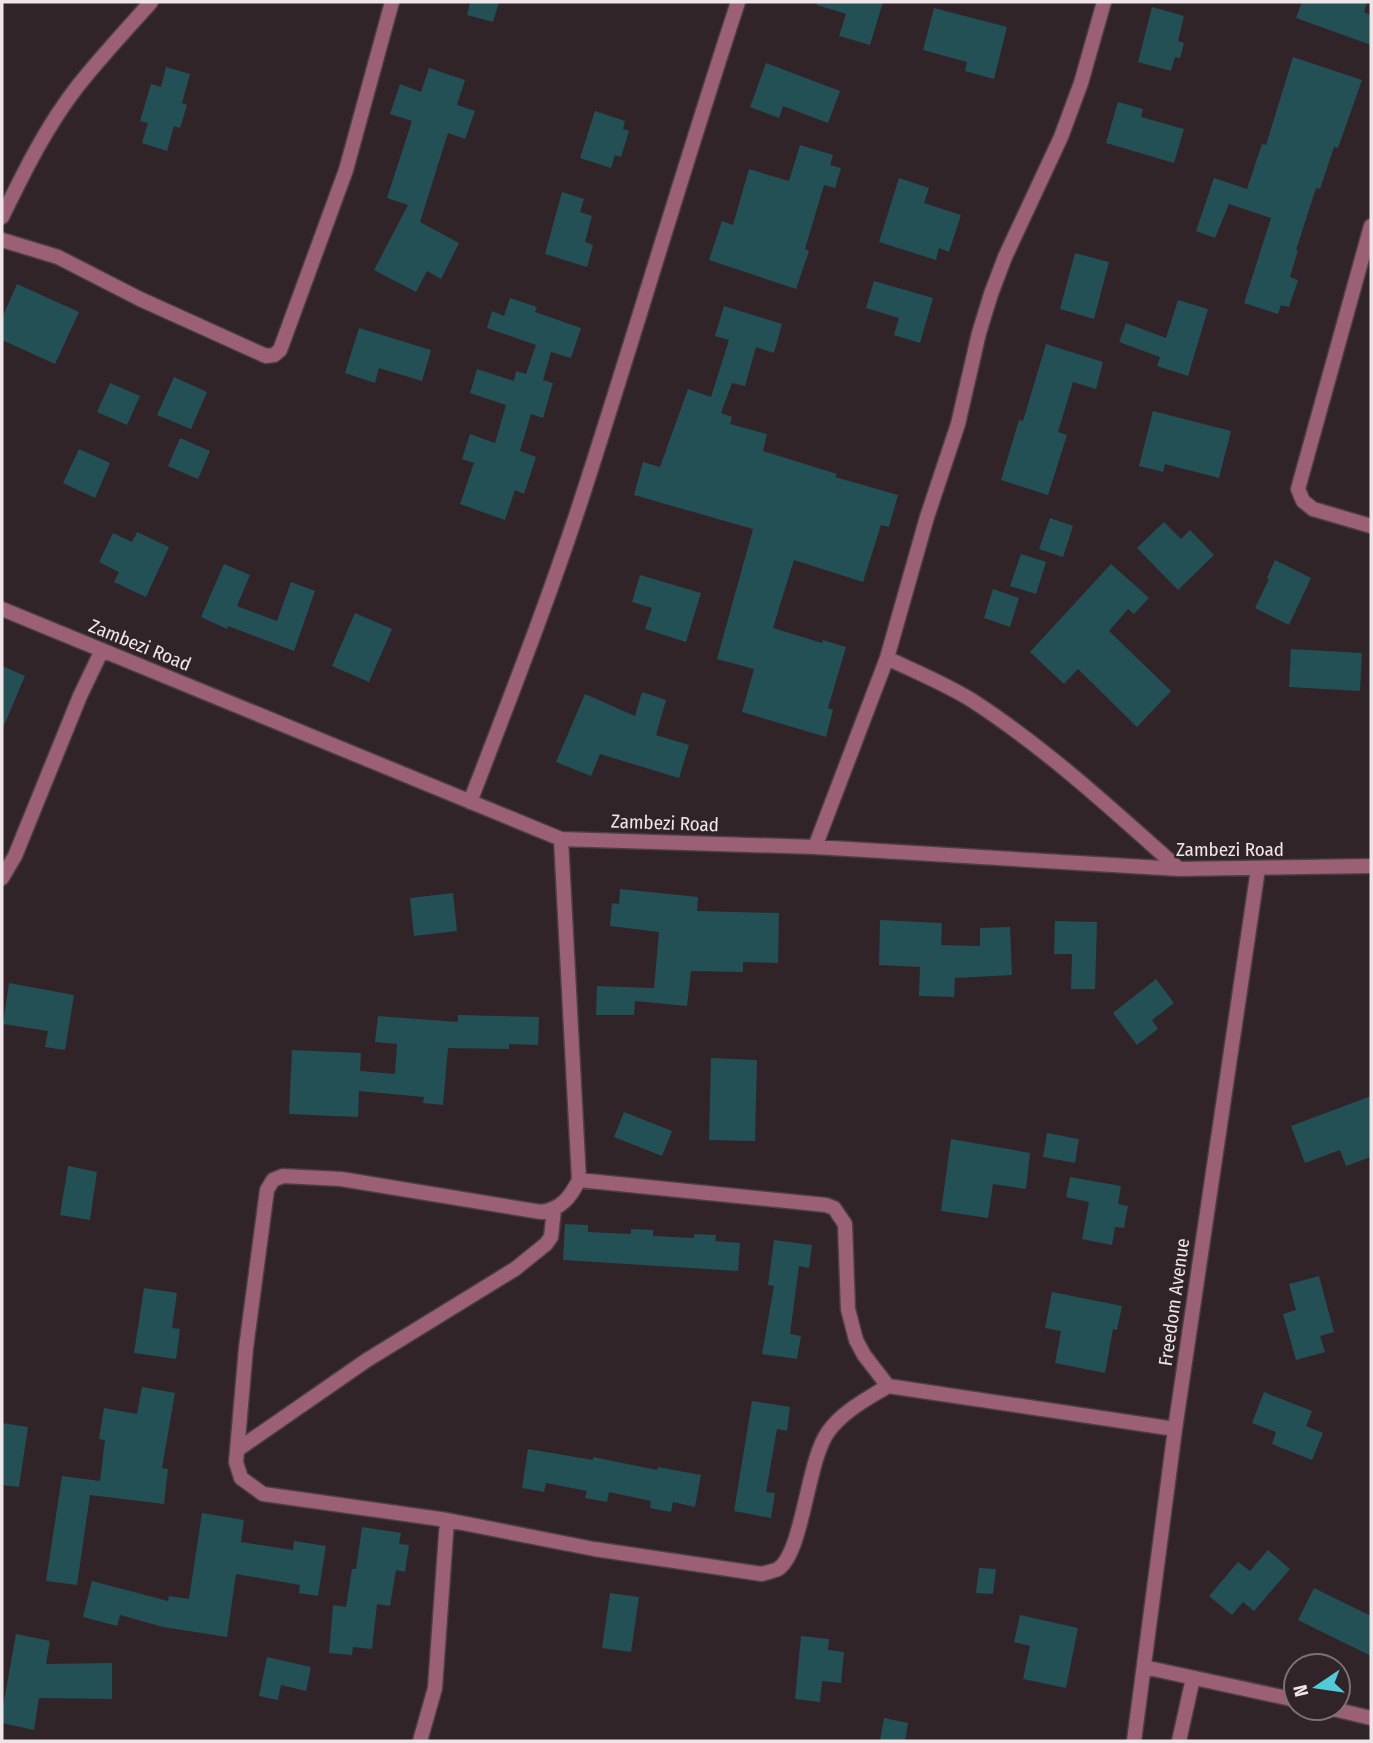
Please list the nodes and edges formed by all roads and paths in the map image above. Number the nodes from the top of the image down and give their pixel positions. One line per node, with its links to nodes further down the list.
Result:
1 (151, 2): 5 (street)
2 (392, 2): 7 (street)
3 (738, 2): 12 (street)
4 (1104, 2): 11 (street)
5 (2, 217)
6 (1371, 226): 8 (street)
7 (2, 240)
8 (1371, 526)
9 (2, 609): 10 (street, Zambezi Road)
10 (102, 650): 12 (street, Zambezi Road); 18 (street)
11 (887, 658): 14 (street); 16 (street)
12 (470, 803): 13 (street, Zambezi Road)
13 (561, 839): 14 (street, Zambezi Road); 19 (street)
14 (815, 847): 16 (street, Zambezi Road)
15 (1371, 866): 17 (street, Zambezi Road)
16 (1179, 869): 17 (street, Zambezi Road)
17 (1258, 869): 22 (street, Freedom Avenue)
18 (2, 878)
19 (579, 1180): 20 (street); 21 (street)
20 (554, 1210): 23 (street); 23 (street)
21 (888, 1386): 22 (street); 24 (street)
22 (1175, 1429): 25 (street, Freedom Avenue)
23 (237, 1450): 24 (street)
24 (446, 1520): 30 (street)
25 (1144, 1667): 26 (street); 31 (street, Freedom Avenue)
26 (1193, 1678): 27 (street); 32 (street)
27 (1282, 1697)
28 (1352, 1713): 29 (street)
29 (1371, 1718)
30 (419, 1741)
31 (1134, 1741)
32 (1179, 1741)

